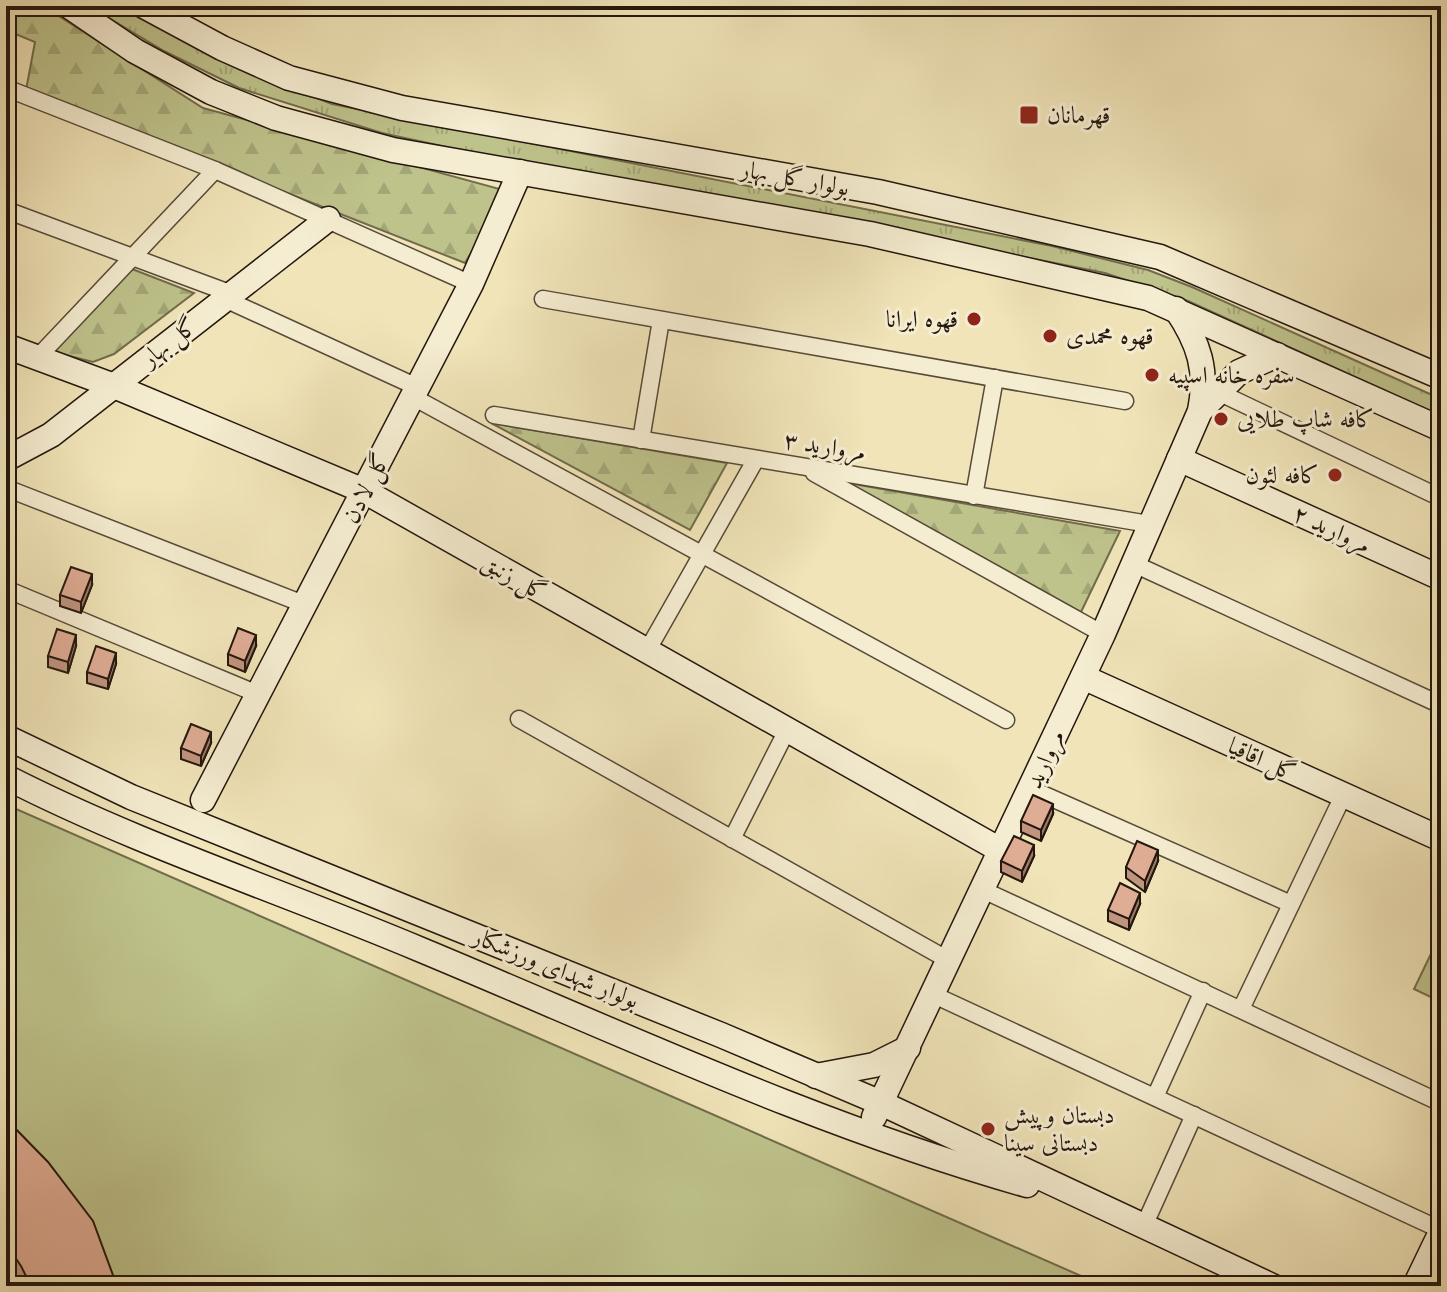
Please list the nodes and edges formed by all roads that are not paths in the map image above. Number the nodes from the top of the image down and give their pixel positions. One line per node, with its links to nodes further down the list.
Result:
1 (69, 6): 5 (main road, بولوار گل بهار)
2 (144, 6): 17 (main road, بولوار گل بهار)
3 (6, 88): 4 (street)
4 (215, 170): 7 (street); 8 (street)
5 (520, 172): 9 (main road, گل لادن); 12 (main road, بولوار گل بهار)
6 (6, 210): 8 (street)
7 (328, 219): 9 (street); 10 (main road, گل بهار)
8 (132, 259): 10 (street); 16 (street)
9 (471, 284): 20 (main road, گل لادن)
10 (228, 296): 19 (main road, گل بهار); 20 (street)
11 (543, 299): 13 (street)
12 (1175, 308): 15 (main road, بولوار گل بهار); 23 (main road, مروارید)
13 (661, 320): 18 (street); 26 (street)
14 (6, 346): 16 (main road, گل زنبق)
15 (1277, 355): 21 (main road, مروارید); 25 (main road, بولوار گل بهار)
16 (38, 357): 19 (main road, گل زنبق)
17 (1441, 377)
18 (995, 378): 22 (street); 33 (street)
19 (114, 386): 27 (main road, گل بهار); 32 (main road, گل زنبق)
20 (415, 392): 32 (main road, گل لادن); 36 (street)
21 (1218, 392): 23 (main road, مروارید); 34 (street)
22 (1125, 401)
23 (1200, 411): 29 (main road, مروارید)
24 (494, 415): 26 (street, مروارید ۳)
25 (1441, 429)
26 (641, 440): 28 (street, مروارید ۳)
27 (6, 459)
28 (756, 459): 30 (street, مروارید ۳); 36 (street)
29 (1179, 459): 35 (main road, مروارید); 38 (main road, مروارید ۲)
30 (802, 467): 33 (street, مروارید ۳); 41 (street)
31 (6, 488): 40 (street)
32 (364, 491): 40 (main road, گل لادن); 42 (main road, گل زنبق)
33 (974, 496): 35 (street, مروارید ۳)
34 (1441, 498)
35 (1149, 524): 37 (main road, مروارید)
36 (702, 554): 42 (street); 47 (street)
37 (1132, 563): 41 (main road, مروارید); 45 (street)
38 (1441, 578)
39 (6, 589): 44 (street)
40 (306, 605): 44 (main road, گل لادن)
41 (1103, 634): 43 (main road, مروارید)
42 (647, 651): 48 (main road, گل زنبق)
43 (1083, 677): 51 (main road, مروارید); 52 (main road, گل اقاقیا)
44 (260, 695): 53 (main road, گل لادن)
45 (1441, 705)
46 (519, 719): 54 (street)
47 (1006, 720)
48 (787, 730): 54 (street); 56 (main road, گل زنبق)
49 (6, 737): 64 (main road, بولوار شهدای ورزشکار)
50 (6, 777): 69 (main road, بولوار شهدای ورزشکار)
51 (1031, 789): 56 (main road, مروارید); 58 (street)
52 (1343, 796): 55 (main road, گل اقاقیا); 58 (street)
53 (203, 800)
54 (732, 839): 59 (street)
55 (1441, 839)
56 (1002, 851): 57 (main road, مروارید)
57 (983, 890): 59 (main road, مروارید); 60 (street)
58 (1291, 904): 62 (street)
59 (950, 961): 61 (main road, مروارید)
60 (1203, 991): 62 (street); 65 (street)
61 (934, 995): 63 (main road, مروارید); 65 (street)
62 (1241, 1009): 67 (street)
63 (908, 1048): 64 (main road); 66 (main road, مروارید)
64 (816, 1076): 66 (main road, بولوار شهدای ورزشکار)
65 (1155, 1097): 68 (street)
66 (881, 1103): 69 (main road, مروارید); 70 (main road, بولوار شهدای ورزشکار)
67 (1441, 1103)
68 (1194, 1115): 71 (street); 72 (street)
69 (866, 1133): 70 (main road, بولوار شهدای ورزشکار)
70 (1102, 1206): 71 (main road, بولوار شهدای ورزشکار)
71 (1144, 1226): 73 (main road, بولوار شهدای ورزشکار)
72 (1441, 1231): 74 (main road)
73 (1272, 1286)
74 (1415, 1286)

